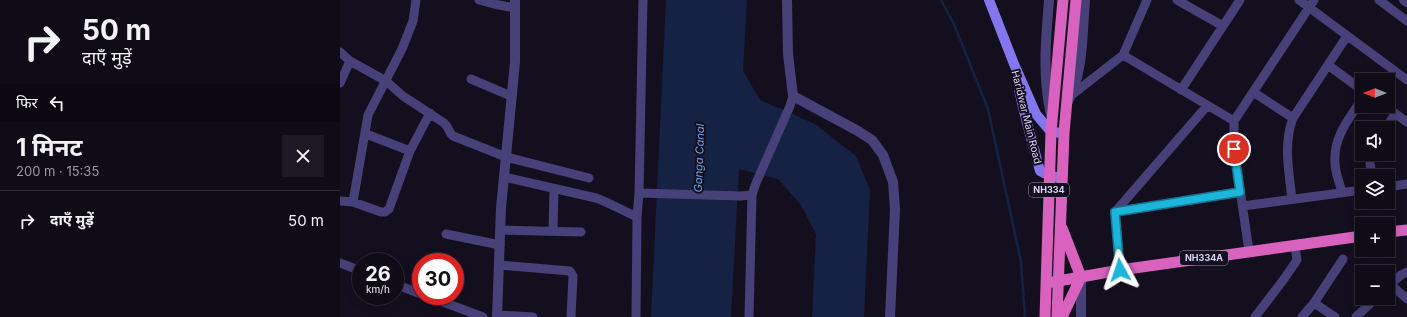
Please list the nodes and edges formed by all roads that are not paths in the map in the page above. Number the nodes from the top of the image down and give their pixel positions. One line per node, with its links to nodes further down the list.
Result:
1 (416, 0): 29 (street)
2 (479, 0): 17 (street)
3 (643, 0): 60 (street)
4 (787, 0): 36 (street)
5 (989, 0): 25 (main road, Haridwar Main Road)
6 (1049, 0): 42 (street)
7 (1063, 0): 42 (highway, NH334)
8 (1076, 0): 37 (highway, NH334)
9 (1085, 0): 34 (street)
10 (1147, 0): 23 (street)
11 (1177, 0): 20 (street)
12 (1240, 0): 20 (street)
13 (1299, 0): 18 (street)
14 (1379, 0): 19 (street)
15 (1404, 0): 16 (street)
16 (1407, 2)
17 (515, 4): 35 (street)
18 (1311, 4): 21 (street); 33 (street)
19 (1407, 21)
20 (1222, 26): 32 (street)
21 (1347, 36): 26 (street); 28 (street)
22 (340, 52): 24 (street)
23 (1123, 55): 32 (street); 34 (street)
24 (350, 61): 29 (street); 30 (street)
25 (1014, 64): 47 (main road, Haridwar Main Road); 52 (main road, Haridwar Main Road)
26 (1328, 65): 31 (street); 43 (street)
27 (470, 79): 35 (street)
28 (1407, 80)
29 (386, 81): 40 (street); 49 (street)
30 (340, 83)
31 (1355, 85)
32 (1181, 90): 38 (street)
33 (1253, 92): 43 (street); 44 (street)
34 (1073, 94): 37 (street)
35 (512, 96): 51 (street)
36 (792, 101): 63 (street); 102 (street)
37 (1066, 105): 48 (highway, NH334)
38 (1207, 106): 44 (street); 68 (street)
39 (1355, 109): 62 (street)
40 (430, 113): 50 (street); 51 (street)
41 (1395, 114): 45 (street); 46 (street)
42 (1052, 116): 47 (highway, NH334)
43 (1293, 118): 64 (street)
44 (1234, 121): 61 (street)
45 (1390, 121)
46 (1407, 122)
47 (1051, 132): 48 (main road); 52 (highway, NH334)
48 (1064, 133): 54 (highway, NH334)
49 (366, 134): 50 (street); 66 (street)
50 (410, 151): 66 (street)
51 (506, 157): 53 (street); 55 (street)
52 (1050, 176): 54 (main road); 90 (highway, NH334)
53 (504, 177): 58 (street); 71 (street)
54 (1062, 177): 70 (highway, NH334)
55 (589, 178)
56 (1407, 184): 57 (street)
57 (1395, 186)
58 (554, 189): 69 (street); 73 (street)
59 (1355, 191): 62 (street)
60 (639, 192): 63 (street); 69 (street)
61 (1240, 192): 67 (street); 68 (street)
62 (1342, 193): 64 (street)
63 (752, 195): 101 (street)
64 (1292, 199): 67 (street)
65 (340, 201): 66 (street)
66 (353, 202)
67 (1243, 206): 80 (street)
68 (1115, 212): 85 (street)
69 (637, 217): 100 (street)
70 (1060, 224): 87 (highway); 89 (highway, NH334)
71 (500, 230): 73 (street); 78 (street)
72 (1407, 230): 74 (highway)
73 (553, 231): 75 (street)
74 (1395, 231)
75 (581, 232)
76 (446, 234): 78 (street)
77 (1355, 237): 79 (highway, NH334A)
78 (500, 245): 83 (street)
79 (1295, 246): 80 (highway, NH334A); 107 (street)
80 (1249, 251): 85 (highway, NH334A)
81 (1343, 259): 93 (street)
82 (340, 263): 84 (street)
83 (499, 265): 96 (street); 99 (street)
84 (352, 268)
85 (1120, 270): 87 (highway, NH334A)
86 (1407, 272): 88 (street)
87 (1081, 277): 89 (highway, NH334A); 105 (highway); 106 (street)
88 (1395, 280)
89 (1058, 281): 90 (highway, NH334A); 104 (highway, NH334)
90 (1047, 283): 103 (highway, NH334)
91 (1395, 290): 92 (street)
92 (1407, 299)
93 (1314, 303): 108 (street); 109 (street)
94 (451, 305): 97 (street)
95 (1369, 305): 110 (street)
96 (497, 316): 98 (street)
97 (483, 317)
98 (533, 317)
99 (571, 317)
100 (636, 317)
101 (749, 317)
102 (890, 317)
103 (1045, 317)
104 (1057, 317)
105 (1062, 317)
106 (1081, 317)
107 (1255, 317)
108 (1302, 317)
109 (1335, 317)
110 (1356, 317)

